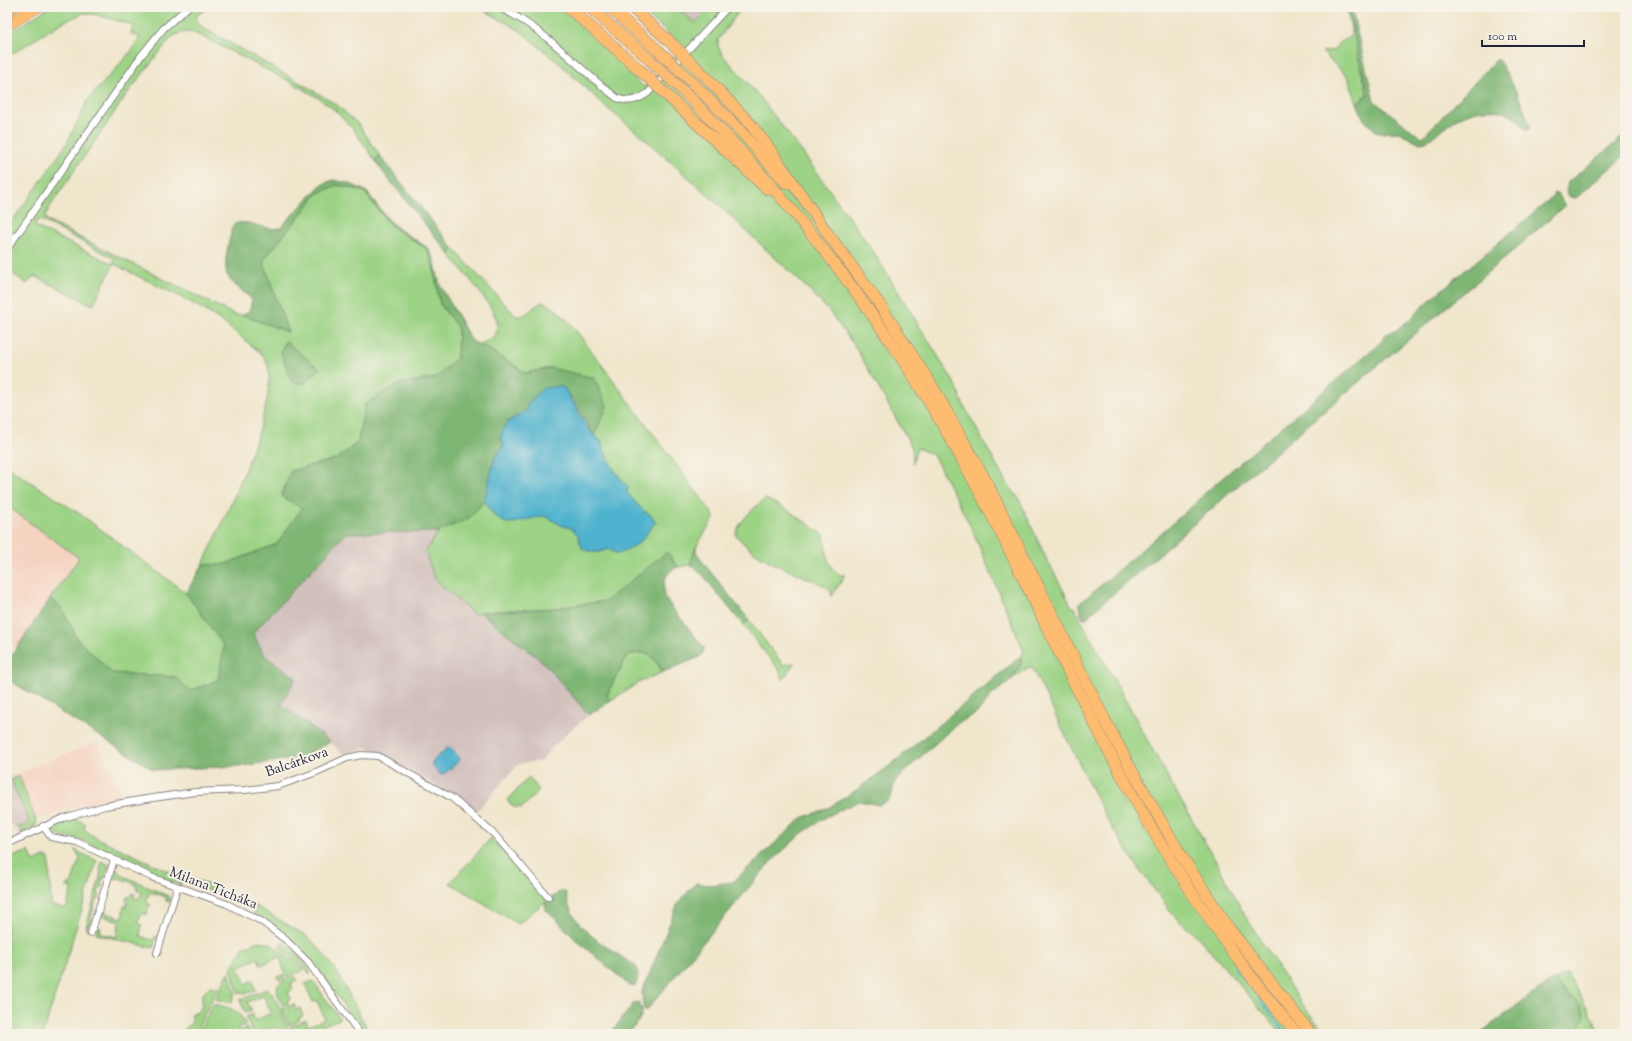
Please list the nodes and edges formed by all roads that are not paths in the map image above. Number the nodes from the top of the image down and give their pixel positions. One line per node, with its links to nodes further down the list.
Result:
1 (12, 7): 12 (highway)
2 (33, 7): 3 (highway)
3 (37, 7)
4 (188, 7): 16 (street)
5 (498, 7): 11 (street)
6 (565, 7): 13 (highway)
7 (568, 7): 13 (highway)
8 (589, 7): 14 (highway, bridge)
9 (609, 7): 15 (highway, bridge)
10 (631, 7): 15 (highway, bridge)
11 (728, 7)
12 (7, 10)
13 (589, 25): 14 (highway, bridge)
14 (810, 230): 25 (highway)
15 (828, 234): 26 (highway)
16 (7, 249)
17 (43, 826): 18 (street, Balcárkova); 19 (street, Milana Ticháka); 21 (street, Balcárkova)
18 (7, 844)
19 (114, 860): 20 (street, Milana Ticháka); 22 (street)
20 (177, 888): 23 (street); 24 (street, Milana Ticháka)
21 (548, 897)
22 (91, 933)
23 (157, 953)
24 (360, 1034)
25 (1297, 1034)
26 (1311, 1034)

